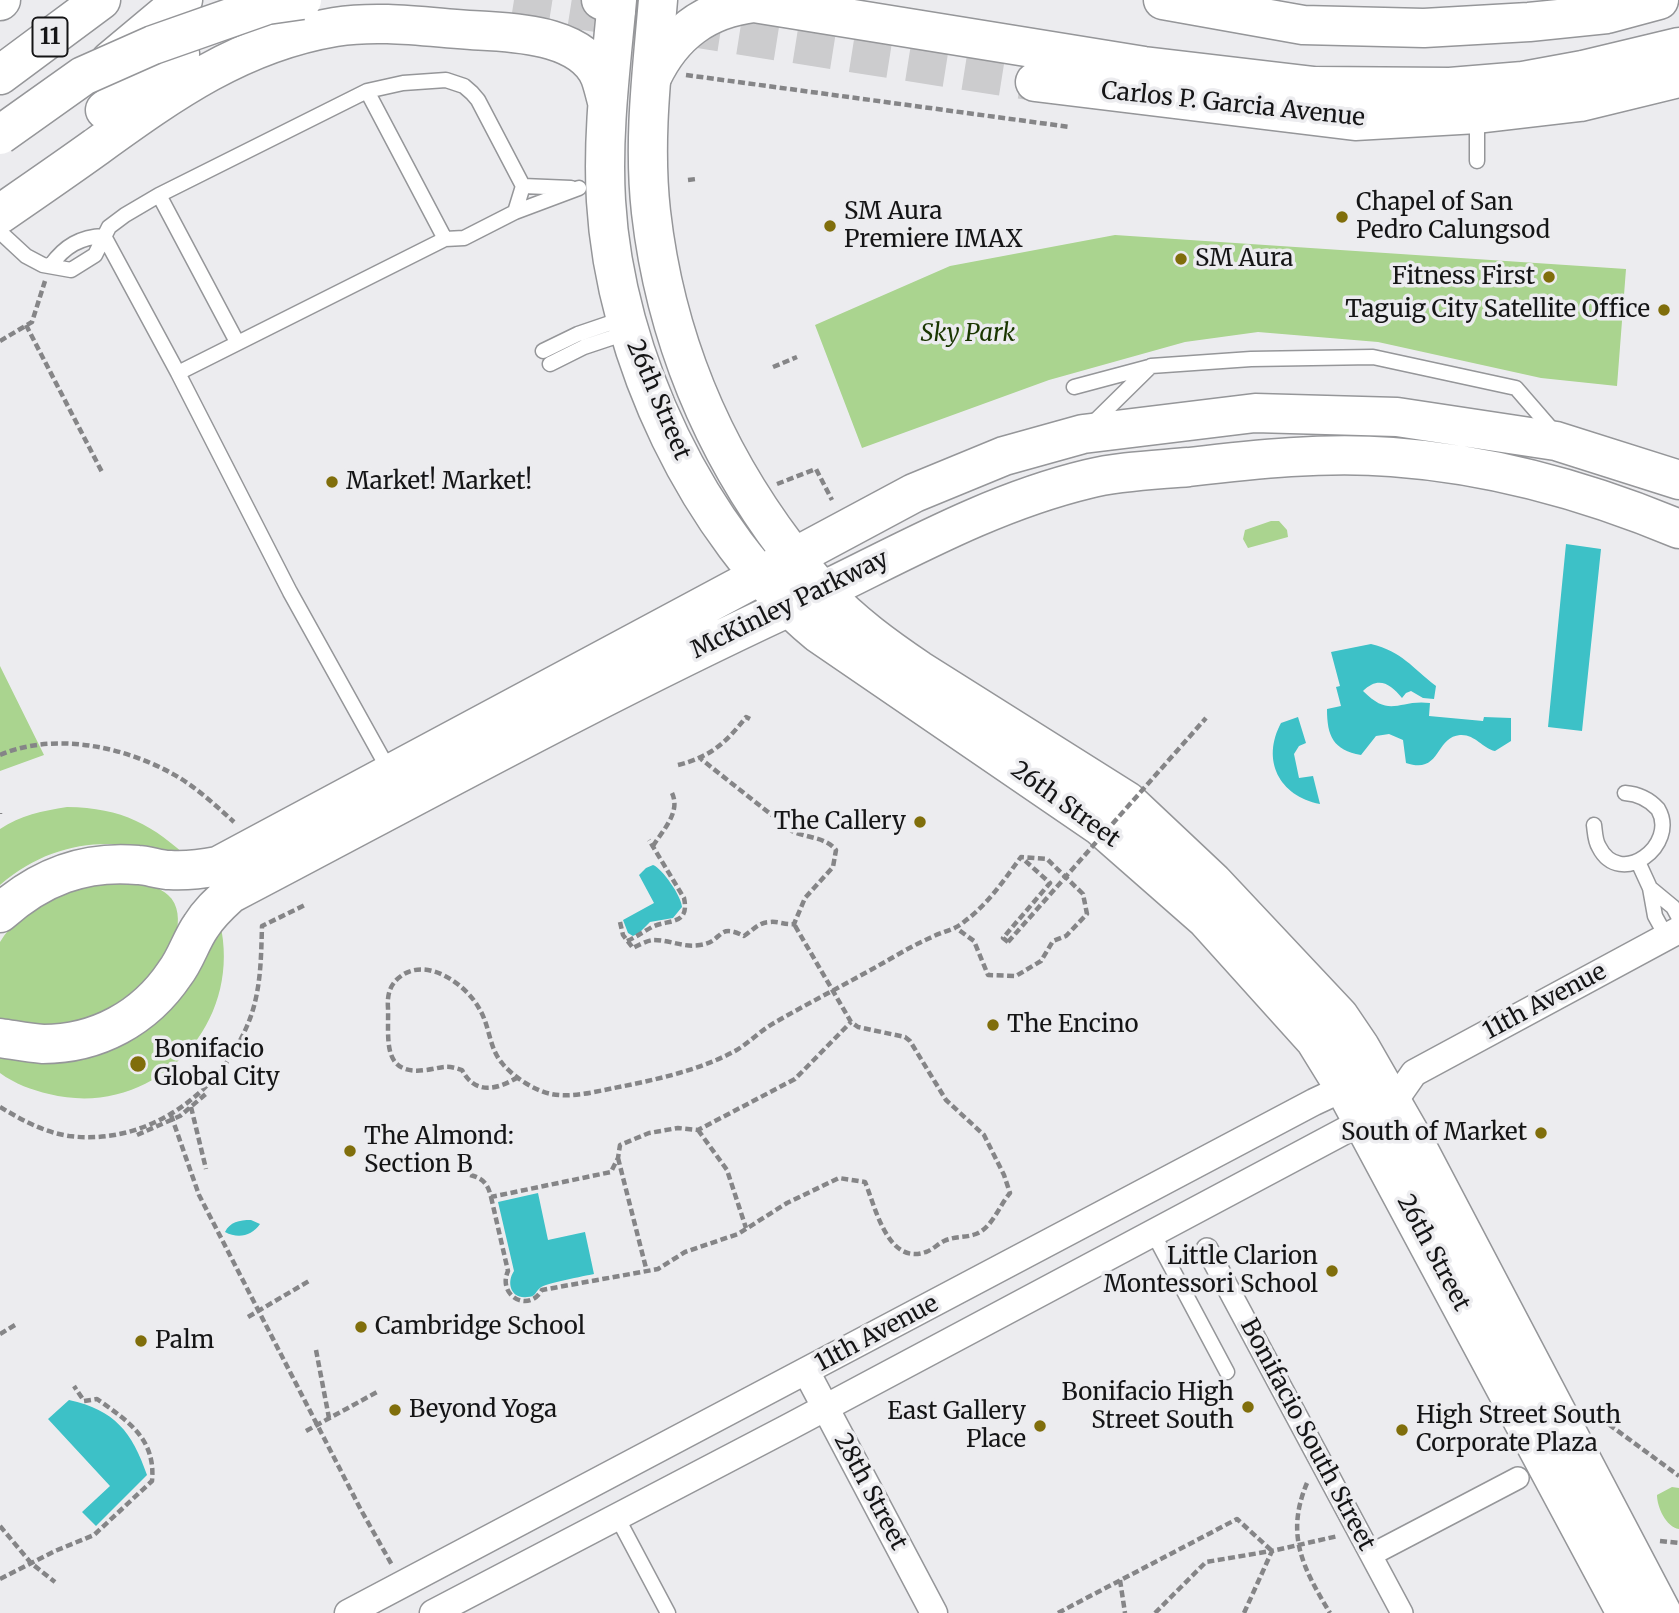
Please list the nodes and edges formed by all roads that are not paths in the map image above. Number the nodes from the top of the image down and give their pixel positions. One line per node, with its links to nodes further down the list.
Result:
1 (102, 0): 10 (main road, 11)
2 (183, 0): 18 (main road)
3 (302, 0): 17 (main road, bridge)
4 (658, 0): 11 (main road, 26th Street)
5 (1163, 0): 6 (main road)
6 (1659, 0)
7 (611, 4): 15 (main road, 26th Street)
8 (1679, 47): 11 (main road)
9 (180, 54): 23 (main road)
10 (0, 75)
11 (669, 76): 39 (main road, 26th Street)
12 (1679, 78): 16 (main road, Carlos P. Garcia Avenue)
13 (1035, 82): 16 (main road, Carlos P. Garcia Avenue)
14 (367, 91): 20 (lane); 22 (lane); 27 (lane)
15 (608, 104): 21 (main road, 26th Street); 23 (main road)
16 (1477, 114): 19 (lane)
17 (0, 135)
18 (0, 156)
19 (1477, 161)
20 (523, 186): 21 (lane); 24 (lane)
21 (592, 186): 24 (lane); 29 (main road, 26th Street)
22 (159, 195): 26 (lane); 30 (lane)
23 (0, 212)
24 (515, 212): 27 (lane)
25 (0, 232): 28 (lane)
26 (104, 236): 28 (lane); 28 (lane); 33 (lane)
27 (445, 240): 30 (lane)
28 (51, 265)
29 (627, 325): 31 (lane); 40 (main road, 26th Street)
30 (237, 342): 33 (lane)
31 (546, 358)
32 (1151, 366): 34 (lane); 35 (lane); 36 (lane)
33 (178, 373): 42 (lane)
34 (1074, 387)
35 (1083, 434): 36 (main road, McKinley Parkway); 39 (main road, McKinley Parkway)
36 (1563, 443): 37 (main road, McKinley Parkway)
37 (1679, 481)
38 (1679, 528): 41 (main road, McKinley Parkway)
39 (794, 556): 40 (main road, McKinley Parkway); 41 (main road, 26th Street)
40 (761, 576): 41 (main road, 26th Street); 42 (main road, McKinley Parkway)
41 (805, 599): 42 (main road, McKinley Parkway); 52 (main road, 26th Street)
42 (399, 786): 46 (main road, McKinley Parkway); 50 (main road, McKinley Parkway)
43 (1625, 793): 45 (lane)
44 (1594, 825): 45 (lane)
45 (1639, 864): 47 (lane)
46 (142, 865): 48 (main road, McKinley Parkway); 50 (main road)
47 (1650, 888): 49 (lane); 49 (lane)
48 (0, 913)
49 (1675, 928): 52 (street, 11th Avenue)
50 (189, 948): 51 (main road, McKinley Parkway)
51 (5, 1036)
52 (1378, 1092): 53 (street, 11th Avenue); 55 (street, 11th Avenue); 66 (main road, 26th Street); 67 (main road, 26th Street)
53 (1153, 1233): 56 (lane); 57 (street, 11th Avenue)
54 (1209, 1253): 60 (street, Bonifacio South Street)
55 (806, 1371): 57 (street, 28th Street); 61 (street, 11th Avenue)
56 (1227, 1372)
57 (825, 1408): 59 (street, 11th Avenue); 64 (street, 28th Street)
58 (1518, 1478): 60 (street)
59 (617, 1517): 62 (street, 11th Avenue); 63 (lane)
60 (1371, 1555): 65 (street, Bonifacio South Street)
61 (348, 1613)
62 (433, 1613)
63 (668, 1613)
64 (934, 1613)
65 (1402, 1613)
66 (1626, 1613)
67 (1662, 1613)

